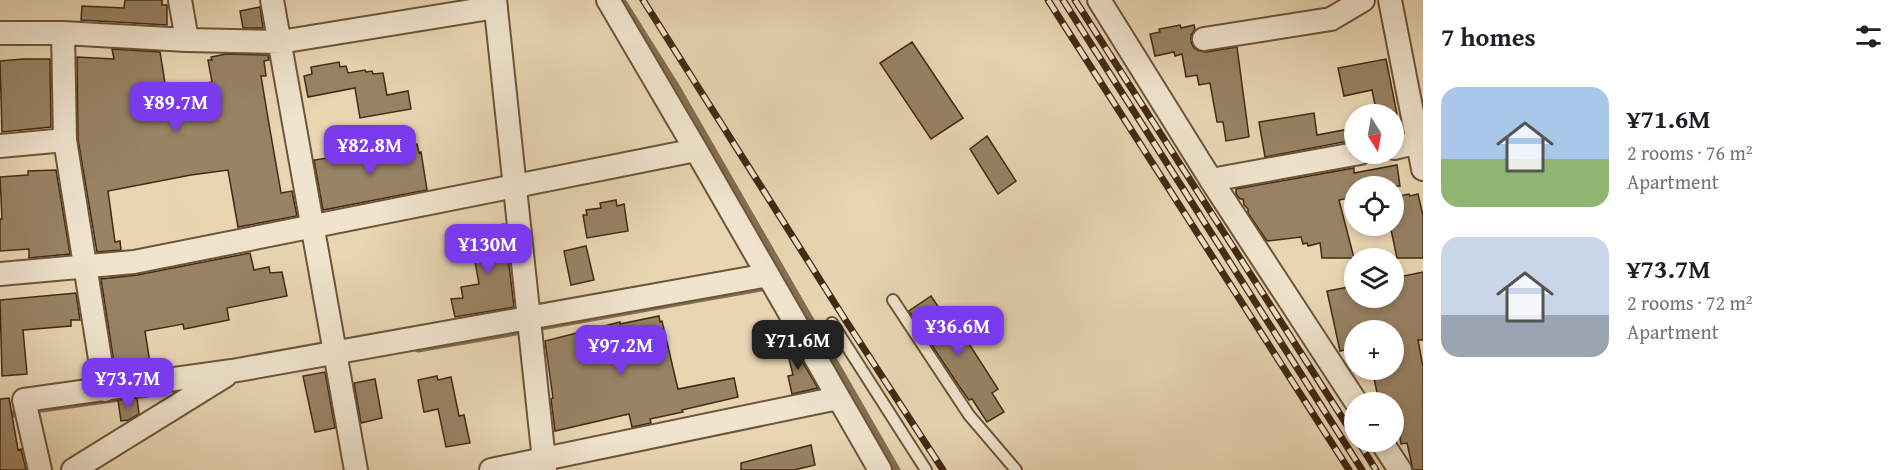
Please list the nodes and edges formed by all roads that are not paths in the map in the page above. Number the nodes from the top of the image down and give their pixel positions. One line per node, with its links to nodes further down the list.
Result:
1 (180, 0): 11 (street)
2 (272, 0): 12 (street)
3 (608, 0): 17 (street)
4 (1099, 0): 20 (street)
5 (1363, 0): 10 (street)
6 (1390, 0): 14 (street)
7 (496, 3): 12 (street); 21 (street)
8 (0, 33): 9 (street)
9 (63, 33): 11 (street); 13 (street)
10 (1204, 39)
11 (187, 40): 12 (street)
12 (280, 42): 22 (street)
13 (65, 140): 16 (street); 23 (street)
14 (1420, 141): 15 (street); 19 (street)
15 (1404, 145)
16 (0, 146)
17 (696, 150): 21 (street); 25 (street)
18 (1344, 156): 20 (street)
19 (1423, 169)
20 (1211, 180): 32 (street)
21 (514, 186): 22 (street); 27 (street)
22 (312, 226): 23 (street); 29 (street)
23 (85, 267): 24 (street); 31 (street)
24 (0, 274)
25 (768, 275): 27 (street); 33 (street)
26 (893, 300): 42 (lane)
27 (528, 318): 29 (street); 35 (street)
28 (832, 323): 41 (lane)
29 (335, 353): 30 (street); 38 (street)
30 (232, 371): 31 (street); 37 (street)
31 (105, 390): 36 (street)
32 (1349, 392)
33 (838, 398): 35 (street); 40 (street)
34 (1389, 452): 43 (street)
35 (544, 465): 39 (street)
36 (40, 470)
37 (73, 470)
38 (356, 470)
39 (491, 470)
40 (879, 470)
41 (926, 470)
42 (1016, 470)
43 (1400, 470)

